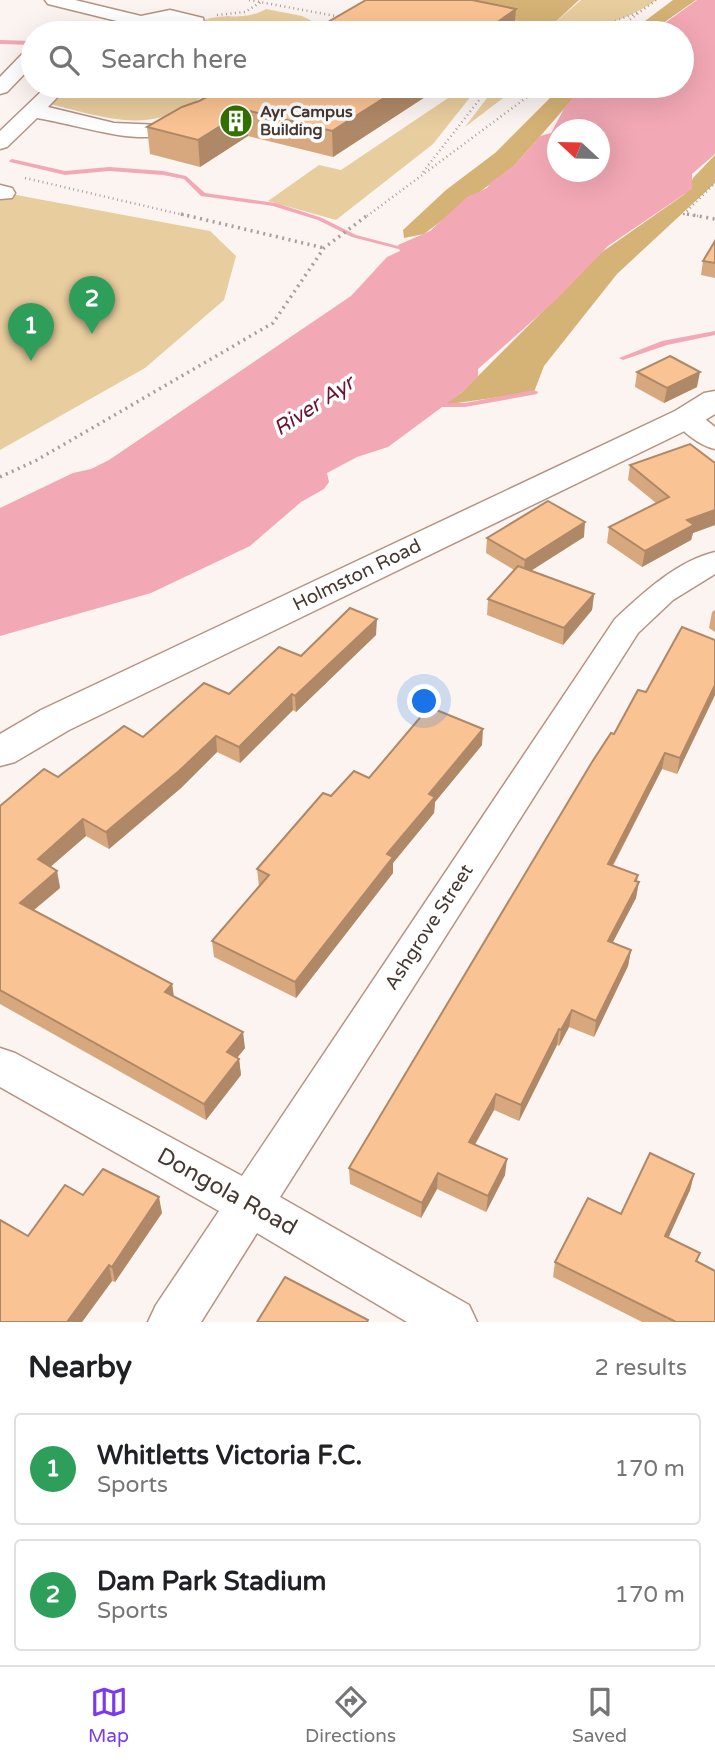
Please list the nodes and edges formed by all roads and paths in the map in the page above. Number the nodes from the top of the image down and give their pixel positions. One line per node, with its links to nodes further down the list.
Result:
1 (54, 0): 5 (street)
2 (248, 0): 4 (path)
3 (656, 0): 6 (path)
4 (262, 1): 7 (path); 12 (path)
5 (103, 12): 8 (street); 9 (street)
6 (640, 12): 13 (path); 14 (path)
7 (347, 18)
8 (93, 21)
9 (127, 21)
10 (158, 21): 11 (street)
11 (178, 21)
12 (210, 21)
13 (615, 21)
14 (628, 21)
15 (21, 66): 16 (street)
16 (0, 88)
17 (43, 98): 21 (street)
18 (231, 98): 21 (street)
19 (481, 98): 23 (path)
20 (526, 98): 23 (path)
21 (34, 111): 22 (street)
22 (0, 143)
23 (419, 178): 27 (path)
24 (715, 184): 26 (path)
25 (6, 187): 27 (path)
26 (715, 219)
27 (324, 248): 30 (path)
28 (700, 409): 29 (street); 32 (main road, Holmston Road)
29 (715, 442)
30 (0, 477)
31 (715, 561): 34 (street, Ashgrove Street)
32 (0, 752)
33 (4, 1074): 34 (street, Dongola Road)
34 (248, 1204): 35 (street, Ashgrove Street); 36 (street, Dongola Road)
35 (173, 1322)
36 (452, 1322)

